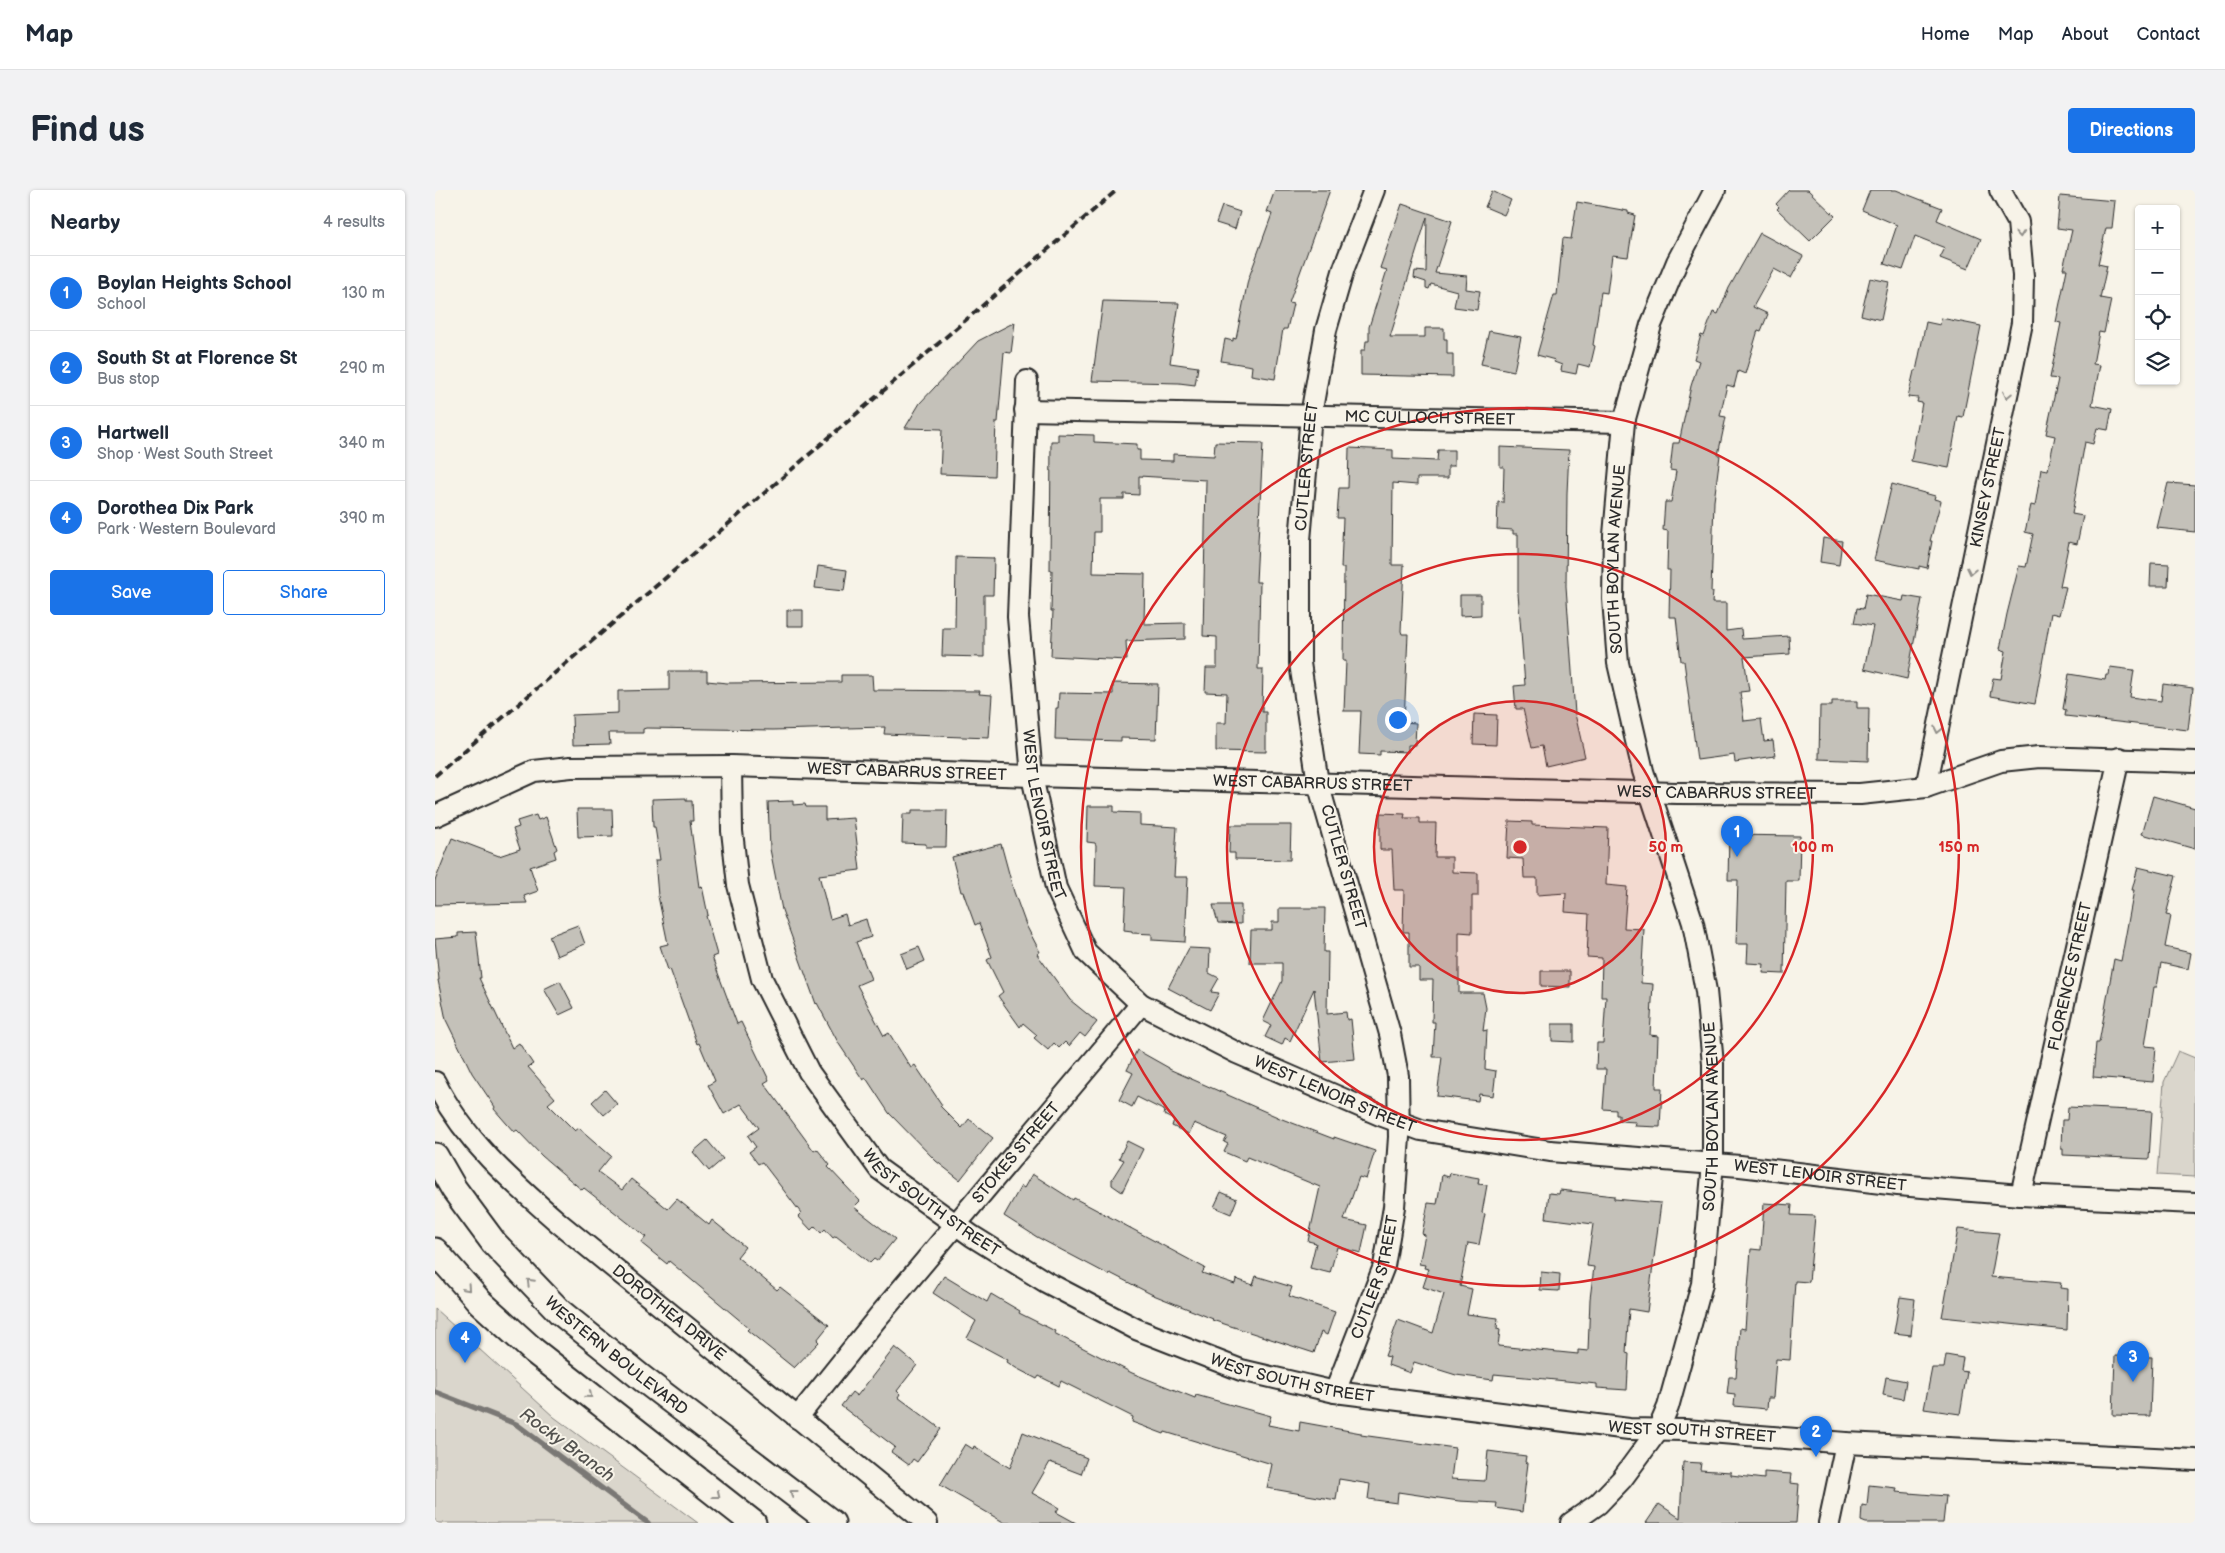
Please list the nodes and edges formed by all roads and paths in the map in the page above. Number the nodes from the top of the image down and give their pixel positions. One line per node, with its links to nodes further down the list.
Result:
1 (1373, 190): 6 (street, CUTLER STREET)
2 (1715, 190): 7 (street, SOUTH BOYLAN AVENUE)
3 (2000, 190): 13 (street, KINSEY STREET, one-way to 13)
4 (1027, 381): 5 (street, WEST LENOIR STREET)
5 (1025, 410): 6 (street, MC CULLOCH STREET); 11 (street, WEST LENOIR STREET)
6 (1311, 415): 7 (street, MC CULLOCH STREET); 12 (street, CUTLER STREET)
7 (1625, 422): 14 (street, SOUTH BOYLAN AVENUE)
8 (2119, 758): 9 (street, WEST CABARRUS STREET); 13 (street, WEST CABARRUS STREET); 21 (street, FLORENCE STREET)
9 (2195, 762)
10 (731, 766): 11 (street, WEST CABARRUS STREET); 15 (street, WEST CABARRUS STREET); 23 (street, WEST SOUTH STREET)
11 (1032, 776): 12 (street, WEST CABARRUS STREET); 16 (street, WEST LENOIR STREET)
12 (1318, 784): 14 (street, WEST CABARRUS STREET); 18 (street, CUTLER STREET)
13 (1926, 787): 14 (street, WEST CABARRUS STREET)
14 (1649, 792): 20 (street, SOUTH BOYLAN AVENUE)
15 (435, 816)
16 (1141, 1004): 18 (street, WEST LENOIR STREET); 23 (street, STOKES STREET)
17 (435, 1082): 26 (street, DOROTHEA DRIVE)
18 (1399, 1123): 20 (street, WEST LENOIR STREET); 25 (street, CUTLER STREET)
19 (435, 1156): 31 (main road, WESTERN BOULEVARD, one-way to 19)
20 (1713, 1163): 21 (street, WEST LENOIR STREET); 27 (street, SOUTH BOYLAN AVENUE)
21 (2021, 1195): 22 (street, WEST LENOIR STREET)
22 (2195, 1203)
23 (956, 1226): 25 (street, WEST SOUTH STREET); 26 (street, STOKES STREET)
24 (435, 1251): 30 (main road, one-way to 30)
25 (1335, 1392): 27 (street, WEST SOUTH STREET)
26 (797, 1418): 32 (street, DOROTHEA DRIVE)
27 (1658, 1430): 28 (street, WEST SOUTH STREET); 33 (street, SOUTH BOYLAN AVENUE)
28 (1845, 1442): 29 (street, WEST SOUTH STREET); 34 (street)
29 (2195, 1460)
30 (753, 1523)
31 (832, 1523)
32 (927, 1523)
33 (1571, 1523)
34 (1829, 1523)

